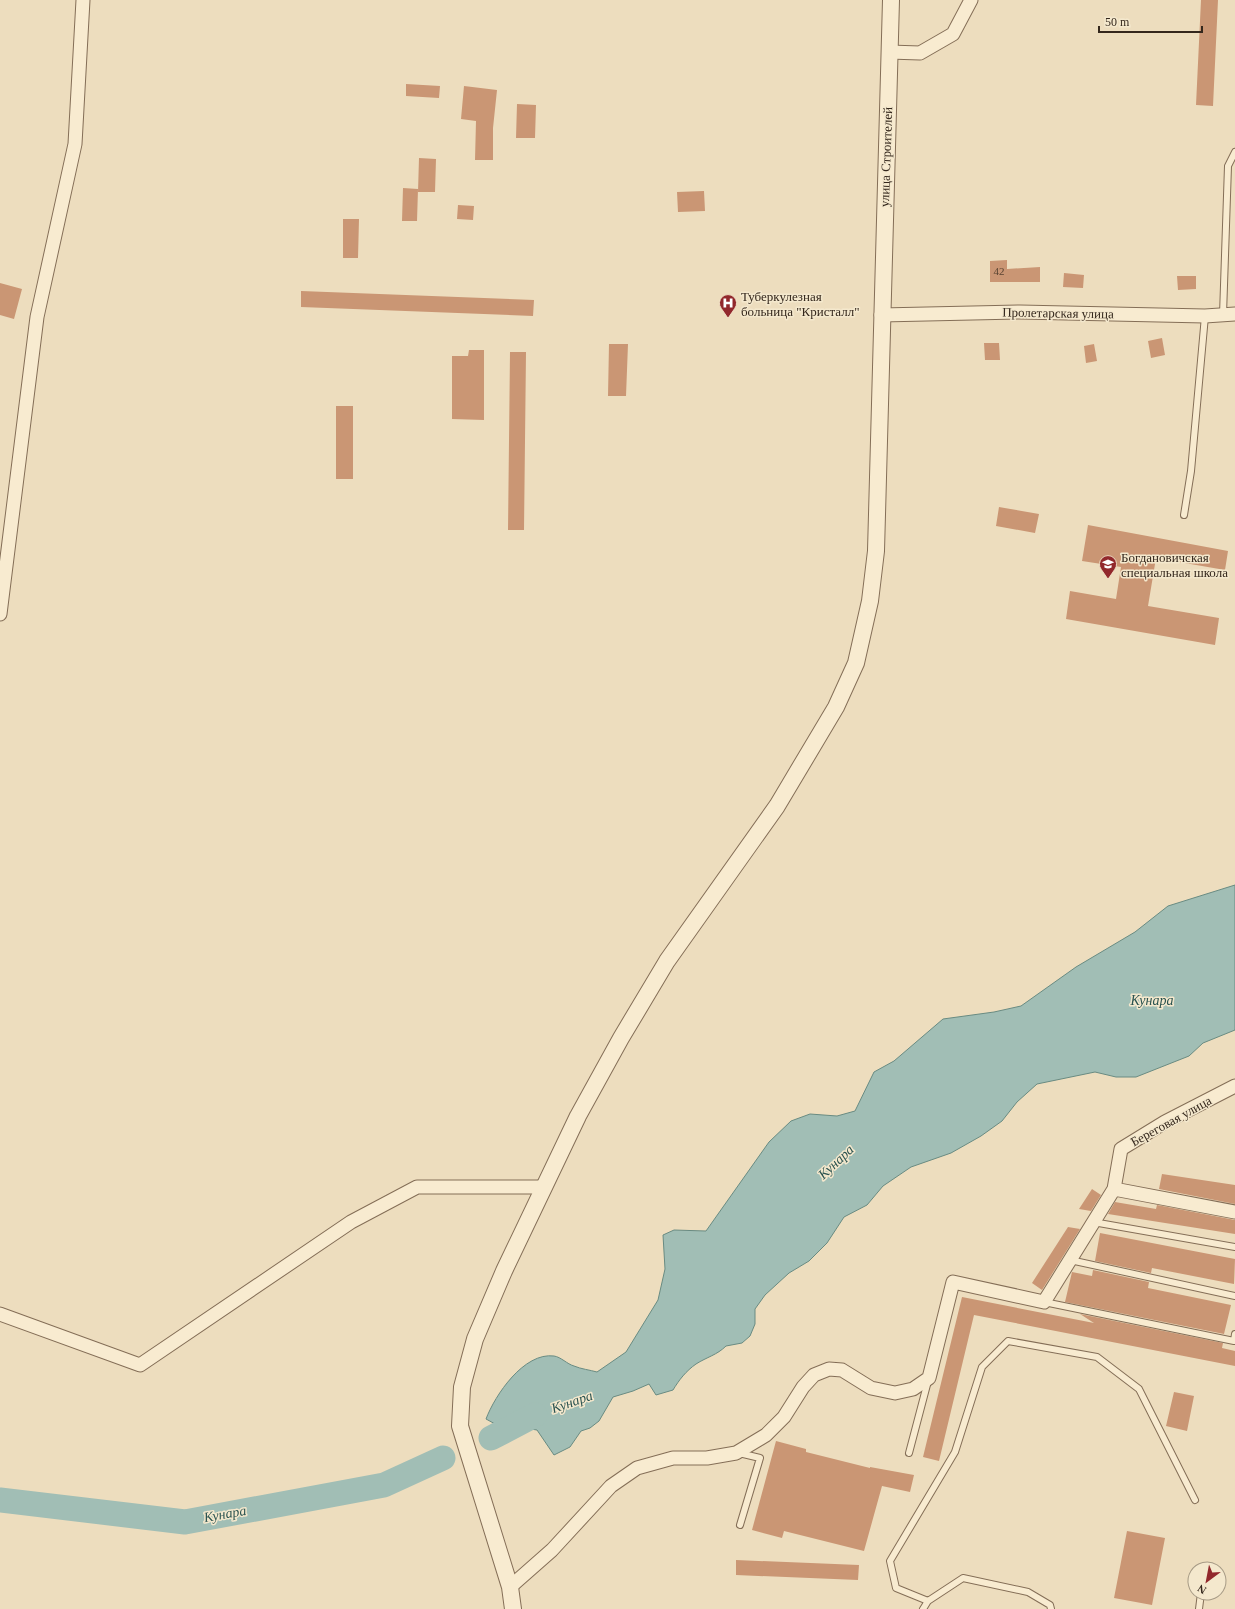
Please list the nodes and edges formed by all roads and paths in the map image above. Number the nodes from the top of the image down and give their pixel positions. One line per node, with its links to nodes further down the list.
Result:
1 (83, 0): 10 (street)
2 (891, 0): 4 (street, улица Строителей)
3 (971, 0): 4 (street)
4 (888, 52): 7 (street, улица Строителей)
5 (1235, 152): 6 (lane)
6 (1229, 314): 8 (street, Пролетарская улица)
7 (881, 315): 8 (street, Пролетарская улица); 12 (street, улица Строителей)
8 (1205, 316): 9 (lane)
9 (1184, 515)
10 (0, 614)
11 (1235, 1086): 13 (street, Береговая улица)
12 (544, 1187): 20 (street); 27 (street, улица Строителей)
13 (1114, 1189): 14 (street); 15 (street)
14 (1235, 1212)
15 (1094, 1222): 16 (lane); 17 (street)
16 (1235, 1247)
17 (1070, 1260): 18 (lane); 19 (street)
18 (1235, 1296)
19 (1044, 1302): 21 (lane); 22 (street)
20 (0, 1314)
21 (1235, 1334)
22 (929, 1378): 23 (street); 24 (lane)
23 (736, 1453): 26 (lane); 27 (street)
24 (909, 1453)
25 (1195, 1500): 28 (lane)
26 (740, 1525)
27 (510, 1587): 29 (street, улица Строителей)
28 (928, 1601): 30 (lane); 31 (lane)
29 (513, 1609)
30 (923, 1609)
31 (1051, 1609)

